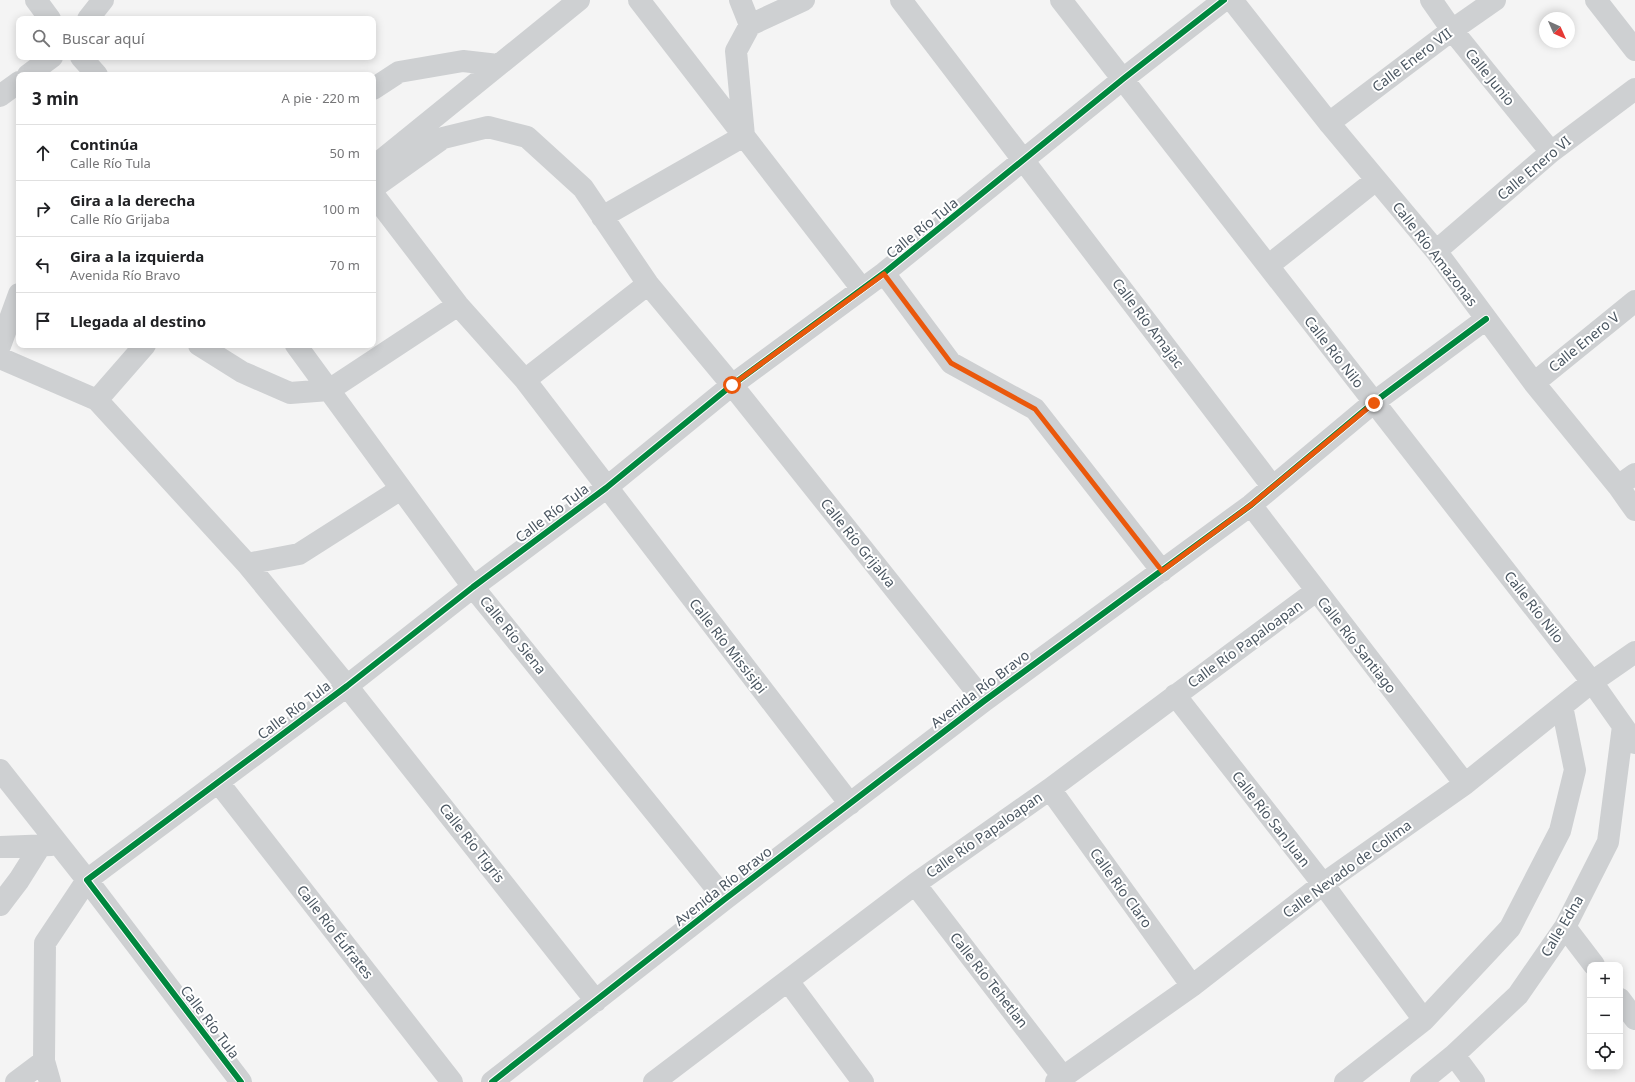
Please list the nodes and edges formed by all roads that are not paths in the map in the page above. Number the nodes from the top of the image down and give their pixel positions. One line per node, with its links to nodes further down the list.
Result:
1 (36, 0): 14 (street)
2 (103, 0): 15 (street)
3 (580, 0): 21 (street)
4 (639, 0): 30 (street)
5 (740, 0): 16 (street)
6 (804, 0): 16 (street)
7 (901, 0): 32 (street, Calle Río Amajac)
8 (1061, 0): 24 (street, Calle Río Nilo)
9 (1224, 0): 24 (street, Calle Río Tula)
10 (1232, 0): 29 (street, Calle Río Amazonas)
11 (1431, 0): 17 (street, Calle Junio)
12 (1495, 0): 17 (street, Calle Enero VII)
13 (1596, 0): 18 (street)
14 (48, 16)
15 (90, 16)
16 (750, 25): 30 (street)
17 (1452, 30): 29 (street, Calle Enero VII); 31 (street, Calle Junio)
18 (1635, 50)
19 (48, 60): 22 (street)
20 (84, 60): 23 (street)
21 (498, 65): 26 (street); 33 (street)
22 (32, 72)
23 (94, 72)
24 (1122, 79): 32 (street, Calle Río Tula); 39 (street, Calle Río Nilo)
25 (16, 84): 28 (street)
26 (376, 87)
27 (1635, 89): 31 (street, Calle Enero VI)
28 (0, 96)
29 (1329, 123): 34 (street, Calle Río Amazonas)
30 (744, 136): 37 (street); 42 (street)
31 (1550, 152): 38 (street, Calle Enero VI)
32 (1024, 160): 40 (street, Calle Río Tula); 59 (street, Calle Río Amajac)
33 (376, 165)
34 (1376, 180): 38 (street, Calle Río Amazonas); 39 (street)
35 (376, 186): 37 (street, Calle Río Grijalva)
36 (376, 198): 45 (street, Calle Río Missisipi)
37 (602, 217): 41 (street, Calle Río Grijalva)
38 (1436, 251): 46 (street, Calle Río Amazonas)
39 (1268, 266): 57 (street, Calle Río Nilo)
40 (884, 274): 42 (street, Calle Río Tula); 65 (street)
41 (648, 284): 52 (street); 54 (street, Calle Río Grijalva)
42 (862, 289): 54 (street, Calle Río Tula)
43 (1635, 301): 53 (street, Calle Enero V)
44 (16, 302): 47 (street)
45 (458, 305): 52 (street, Calle Río Missisipi); 55 (street)
46 (1486, 319): 53 (street, Calle Río Amazonas); 57 (street, Avenida Río Bravo)
47 (0, 346)
48 (143, 348): 56 (street)
49 (204, 348): 55 (street)
50 (298, 348): 55 (street, Calle Río Siena)
51 (0, 358): 56 (street)
52 (525, 380): 60 (street, Calle Río Missisipi)
53 (1534, 383): 58 (street, Calle Río Amazonas)
54 (732, 385): 60 (street, Calle Río Tula); 72 (street, Calle Río Grijalva)
55 (329, 390): 61 (street, Calle Río Siena)
56 (97, 400): 64 (street, Calle Río Tigris)
57 (1374, 403): 59 (street, Avenida Río Bravo); 69 (street, Calle Río Nilo)
58 (1626, 480): 63 (street, Calle Río Amazonas)
59 (1272, 486): 62 (street, Avenida Río Bravo)
60 (606, 488): 66 (street, Calle Río Tula); 79 (street, Calle Río Missisipi)
61 (401, 489): 64 (street); 66 (street, Calle Río Siena)
62 (1251, 505): 65 (street, Avenida Río Bravo); 67 (street, Calle Río Santiago)
63 (1635, 510)
64 (247, 564): 70 (street, Calle Río Tigris)
65 (1162, 571): 72 (street, Avenida Río Bravo)
66 (473, 587): 70 (street, Calle Río Tula); 85 (street, Calle Río Siena)
67 (1316, 591): 71 (street, Calle Río Papaloapan); 77 (street, Calle Río Santiago)
68 (1635, 652): 69 (street, Calle Nevado de Colima)
69 (1592, 682): 73 (street, Calle Nevado de Colima); 74 (street, Calle Río Nilo)
70 (347, 686): 76 (street, Calle Río Tula); 91 (street, Calle Río Tigris)
71 (1175, 695): 78 (street, Calle Río Papaloapan); 84 (street, Calle Río San Juan)
72 (984, 701): 79 (street, Avenida Río Bravo)
73 (1562, 706): 77 (street, Calle Nevado de Colima); 94 (street)
74 (1629, 734): 87 (street, Calle Edna)
75 (0, 770): 80 (street)
76 (218, 782): 82 (street, Calle Río Tula); 101 (street, Calle Río Éufrates)
77 (1465, 784): 84 (street, Calle Nevado de Colima)
78 (1050, 790): 83 (street, Calle Río Papaloapan); 90 (street, Calle Río Claro)
79 (850, 804): 85 (street, Avenida Río Bravo)
80 (50, 845): 81 (street); 82 (street); 86 (street)
81 (0, 847)
82 (87, 880): 96 (street); 100 (street, Calle Río Tula)
83 (914, 884): 89 (street, Calle Río Papaloapan); 97 (street, Calle Río Tehetlan)
84 (1323, 884): 90 (street, Calle Nevado de Colima); 94 (street, Calle Río San Juan)
85 (725, 899): 91 (street, Avenida Río Bravo)
86 (0, 905)
87 (1565, 927): 88 (street); 95 (street, Calle Edna)
88 (1592, 962)
89 (788, 981): 103 (street, Calle Río Papaloapan); 104 (street)
90 (1192, 986): 97 (street, Calle Nevado de Colima)
91 (596, 1001): 102 (street, Avenida Río Bravo)
92 (1623, 1003): 93 (street)
93 (1635, 1019)
94 (1424, 1020): 105 (street)
95 (1454, 1055): 106 (street, Calle Edna); 107 (street)
96 (44, 1061): 98 (street); 99 (street)
97 (1059, 1079)
98 (16, 1082)
99 (50, 1082)
100 (241, 1082)
101 (452, 1082)
102 (492, 1082)
103 (655, 1082)
104 (863, 1082)
105 (1345, 1082)
106 (1421, 1082)
107 (1474, 1082)

